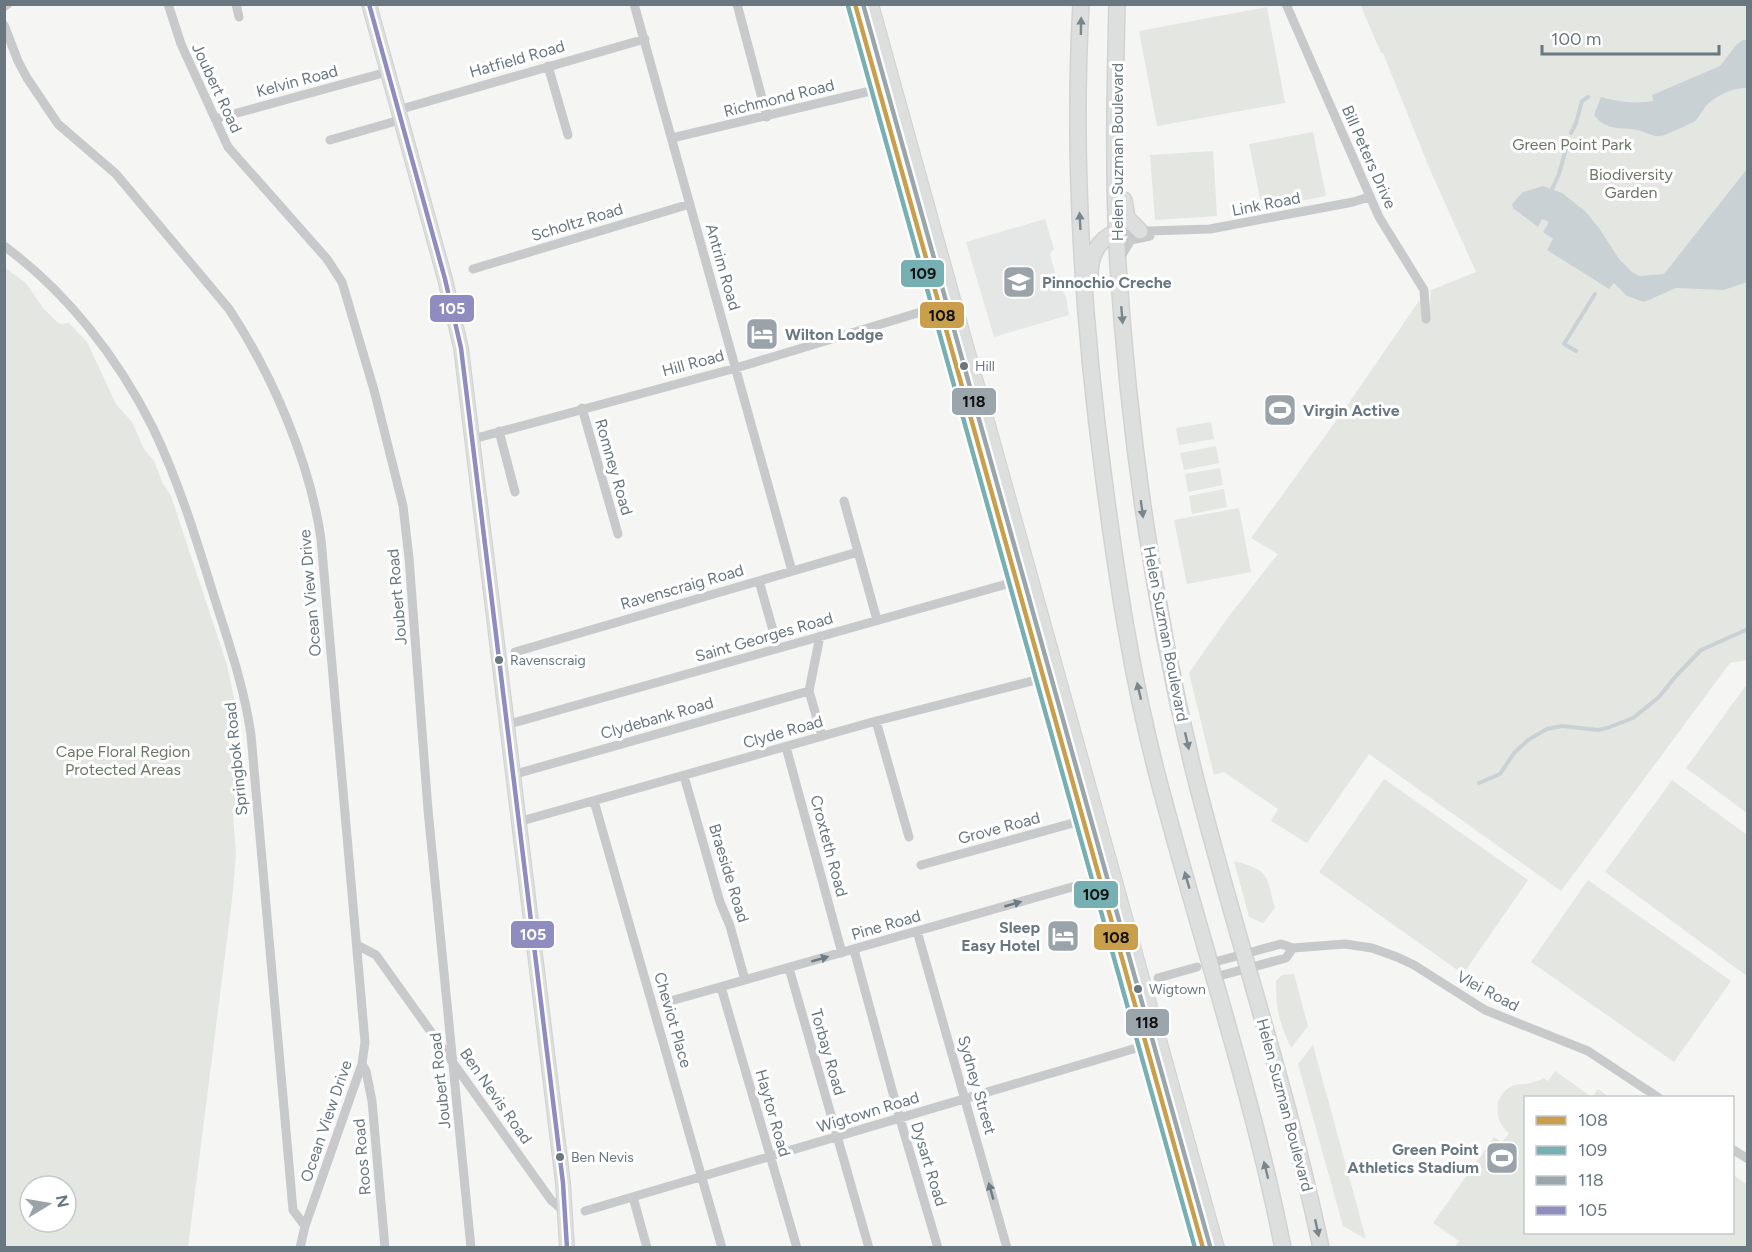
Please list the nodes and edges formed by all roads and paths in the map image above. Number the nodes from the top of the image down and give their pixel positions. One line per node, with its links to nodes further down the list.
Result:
1 (168, 4): 21 (street, Joubert Road)
2 (236, 4): 11 (street)
3 (369, 4): 15 (main road)
4 (634, 4): 13 (street, Antrim Road)
5 (737, 4): 20 (street)
6 (855, 4): 17 (main road)
7 (871, 4): 16 (main road)
8 (1081, 4): 38 (main road, one-way to 8)
9 (1118, 4): 18 (main road, Helen Suzman Boulevard)
10 (1286, 4): 25 (street, Bill Peters Drive)
11 (239, 17)
12 (4, 25): 67 (street, Ocean View Drive)
13 (645, 39): 14 (street, Hatfield Road); 23 (street, Antrim Road)
14 (548, 66): 19 (street, Hatfield Road); 22 (street)
15 (387, 72): 19 (main road); 21 (street, Kelvin Road)
16 (894, 85): 17 (street, Richmond Road); 33 (main road)
17 (879, 89): 20 (street, Richmond Road); 34 (main road)
18 (1115, 98): 27 (main road); 28 (main road, Helen Suzman Boulevard)
19 (399, 115): 24 (street, Hatfield Road); 40 (main road)
20 (767, 117): 23 (street, Richmond Road)
21 (215, 118): 79 (street, Joubert Road)
22 (568, 135)
23 (672, 138): 26 (street, Antrim Road)
24 (330, 140)
25 (1369, 196): 29 (street, Link Road); 35 (street, Bill Peters Drive)
26 (690, 204): 32 (street, Scholtz Road); 36 (street, Antrim Road)
27 (1140, 231): 28 (street, Link Road); 29 (street, Link Road)
28 (1117, 232): 31 (main road, Helen Suzman Boulevard); 38 (main road)
29 (1166, 232): 31 (street, Link Road)
30 (4, 246): 92 (street, Springbok Road)
31 (1118, 263): 71 (main road, Helen Suzman Boulevard, one-way to 71)
32 (473, 269)
33 (954, 302): 34 (street, Hill Road); 46 (main road)
34 (940, 306): 36 (street, Hill Road); 46 (main road)
35 (1426, 319)
36 (736, 368): 37 (street, Hill Road); 45 (street, Antrim Road)
37 (582, 408): 39 (street, Hill Road); 43 (street, Romney Road)
38 (1097, 426): 73 (main road, one-way to 38)
39 (499, 432): 40 (street, Hill Road); 41 (street)
40 (473, 439): 55 (main road)
41 (515, 492)
42 (844, 501): 44 (street)
43 (618, 534)
44 (858, 552): 45 (street, Ravenscraig Road); 48 (street)
45 (792, 571): 47 (street, Ravenscraig Road)
46 (1023, 579): 48 (street, Saint Georges Road); 52 (main road)
47 (759, 581): 50 (street); 51 (street, Ravenscraig Road)
48 (877, 620): 49 (street, Saint Georges Road)
49 (820, 636): 50 (street, Saint Georges Road); 53 (street)
50 (778, 648): 55 (street, Saint Georges Road)
51 (515, 652)
52 (1050, 676): 54 (street, Clyde Road); 61 (main road); 65 (main road)
53 (809, 690): 56 (street); 58 (street, Clydebank Road)
54 (876, 721): 56 (street, Clyde Road); 63 (street)
55 (506, 725): 58 (main road)
56 (822, 736): 57 (street, Clyde Road)
57 (786, 747): 59 (street, Clyde Road); 70 (street, Croxteth Road)
58 (512, 775): 62 (main road)
59 (684, 776): 60 (street, Clyde Road); 75 (street, Braeside Road)
60 (594, 801): 62 (street, Clyde Road); 88 (street, Cheviot Place)
61 (1084, 820): 64 (street, Grove Road); 65 (main road)
62 (518, 822): 91 (main road)
63 (909, 837)
64 (921, 865)
65 (1107, 878): 66 (street, Pine Road, one-way to 65); 78 (main road)
66 (917, 931): 69 (street, Pine Road); 82 (street, Sydney Street)
67 (357, 945): 79 (street, Ben Nevis Road); 80 (street, Ocean View Drive)
68 (1293, 948): 71 (street, Vlei Road); 71 (street, Vlei Road); 81 (street, Vlei Road)
69 (854, 950): 70 (street, Pine Road); 83 (street, Dysart Road)
70 (842, 953): 72 (street, Pine Road, one-way to 70)
71 (1247, 961): 73 (street, Vlei Road); 73 (street, Vlei Road); 106 (main road, Helen Suzman Boulevard, one-way to 106)
72 (789, 968): 75 (street, Pine Road); 84 (street, Torbay Road)
73 (1208, 969): 74 (street); 105 (main road, one-way to 73)
74 (1158, 978)
75 (745, 980): 76 (street, Pine Road)
76 (721, 987): 77 (street, Pine Road); 86 (street, Haytor Road)
77 (667, 1002)
78 (1153, 1043): 82 (street, Wigtown Road); 103 (main road); 104 (main road)
79 (452, 1060): 91 (street, Ben Nevis Road); 95 (street, Joubert Road)
80 (362, 1064): 92 (street, Ocean View Drive); 94 (street, Roos Road)
81 (1656, 1096)
82 (965, 1098): 83 (street, Wigtown Road); 102 (street, Sydney Street, one-way to 82)
83 (900, 1119): 84 (street, Wigtown Road); 101 (street, Dysart Road)
84 (836, 1137): 86 (street, Wigtown Road); 100 (street, Torbay Road)
85 (1734, 1150): 87 (street)
86 (770, 1158): 88 (street, Wigtown Road); 99 (street, Haytor Road)
87 (1748, 1159)
88 (702, 1178): 89 (street, Wigtown Road); 98 (street, Cheviot Place)
89 (633, 1197): 90 (street, Wigtown Road); 97 (street)
90 (585, 1210)
91 (566, 1212): 96 (main road)
92 (305, 1226): 93 (street, Ocean View Drive)
93 (300, 1248)
94 (385, 1248)
95 (471, 1248)
96 (567, 1248)
97 (647, 1248)
98 (722, 1248)
99 (797, 1248)
100 (869, 1248)
101 (938, 1248)
102 (1007, 1248)
103 (1203, 1248)
104 (1217, 1248)
105 (1283, 1248)
106 (1321, 1248)

